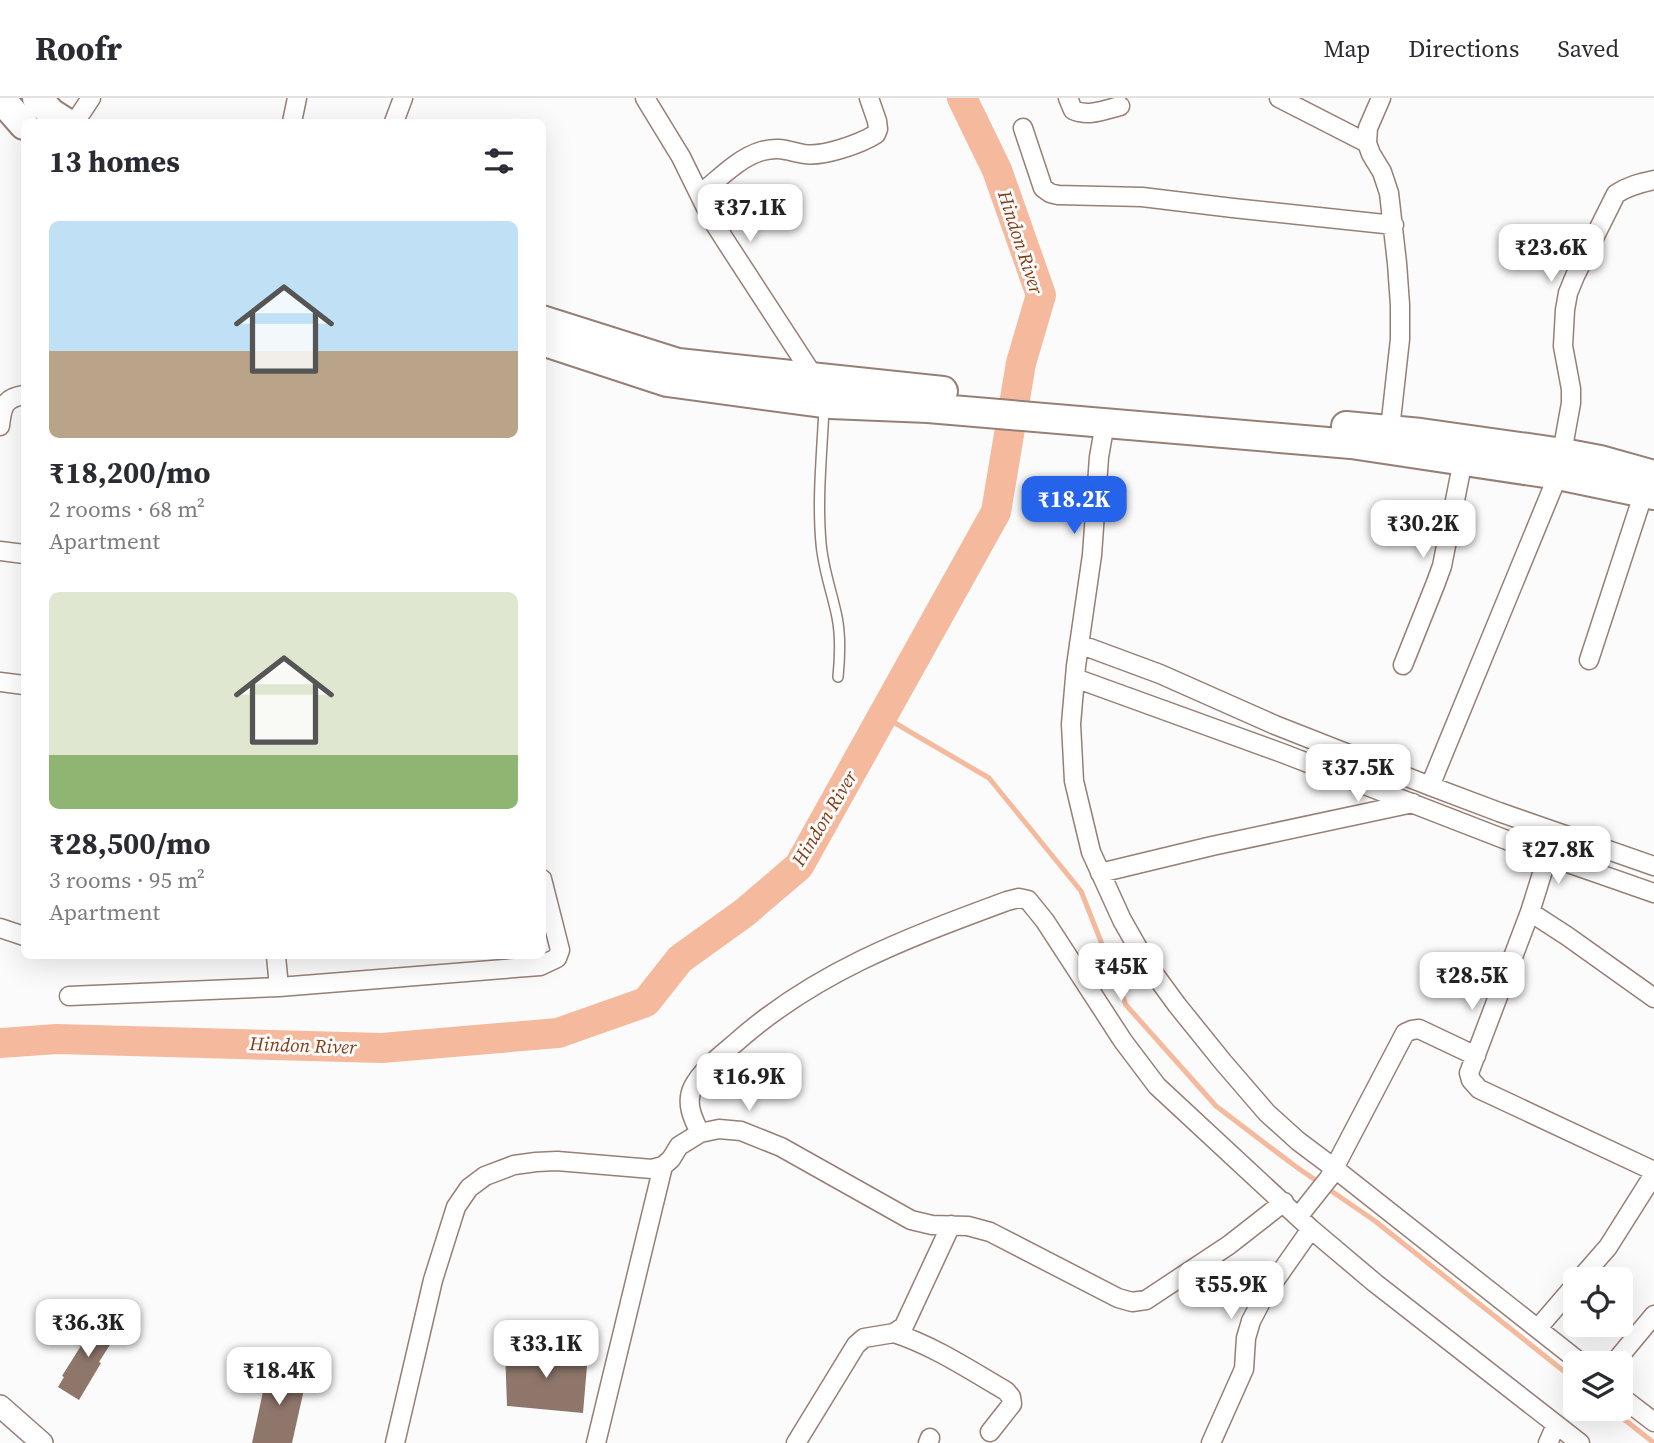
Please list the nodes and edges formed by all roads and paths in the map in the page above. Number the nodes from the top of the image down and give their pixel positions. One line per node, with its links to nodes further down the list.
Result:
1 (0, 98): 16 (main road)
2 (37, 98): 12 (main road)
3 (91, 98): 13 (street)
4 (297, 98): 14 (street)
5 (403, 98): 15 (street)
6 (645, 98): 20 (street)
7 (869, 98): 20 (street)
8 (1068, 98): 11 (street)
9 (1279, 98): 18 (street)
10 (1381, 98): 18 (street)
11 (1120, 106)
12 (60, 119)
13 (77, 119)
14 (293, 119)
15 (395, 119)
16 (21, 122)
17 (1023, 128): 21 (street)
18 (1367, 144): 21 (street)
19 (1654, 180): 32 (street)
20 (700, 194): 25 (street)
21 (1394, 225): 29 (street)
22 (546, 321): 24 (main road)
23 (546, 342): 24 (main road)
24 (765, 384): 25 (main road)
25 (823, 395): 27 (main road); 39 (lane)
26 (11, 398): 28 (street)
27 (1102, 417): 30 (main road); 36 (street)
28 (0, 426)
29 (1390, 429): 30 (main road); 32 (main road)
30 (1323, 433): 31 (main road)
31 (1463, 460): 32 (main road); 38 (street)
32 (1561, 464): 33 (main road); 42 (street)
33 (1651, 487): 37 (street)
34 (0, 551): 35 (street)
35 (21, 554)
36 (1077, 660): 42 (street); 43 (street); 46 (street)
37 (1589, 660)
38 (1403, 665)
39 (838, 677)
40 (0, 682): 41 (street)
41 (21, 685)
42 (1430, 786): 44 (street)
43 (1413, 803): 44 (street); 46 (street)
44 (1552, 843): 45 (street); 47 (street); 49 (street)
45 (1654, 866)
46 (1100, 873): 59 (street)
47 (1654, 893)
48 (546, 895): 53 (street)
49 (1530, 912): 55 (street); 56 (street)
50 (0, 928): 51 (street)
51 (21, 935)
52 (276, 959): 53 (street)
53 (279, 987): 54 (street)
54 (69, 996)
55 (1654, 998)
56 (1476, 1055): 59 (street); 60 (street)
57 (701, 1133): 58 (street); 61 (street); 63 (street)
58 (663, 1166): 77 (street); 78 (street)
59 (1332, 1173): 62 (street); 67 (street)
60 (1654, 1173): 64 (street)
61 (1284, 1202): 62 (street); 63 (street)
62 (1305, 1218): 74 (street); 80 (street)
63 (951, 1225): 68 (street)
64 (1590, 1267)
65 (1563, 1300): 67 (street)
66 (1654, 1315): 70 (street)
67 (1538, 1328): 69 (street)
68 (894, 1333): 75 (street); 79 (street)
69 (1566, 1351)
70 (1624, 1351)
71 (1633, 1405): 73 (street)
72 (0, 1406): 76 (street)
73 (1654, 1422)
74 (1556, 1424): 81 (street); 82 (street)
75 (990, 1432)
76 (41, 1443)
77 (396, 1443)
78 (596, 1443)
79 (796, 1443)
80 (1211, 1443)
81 (1548, 1443)
82 (1580, 1443)

